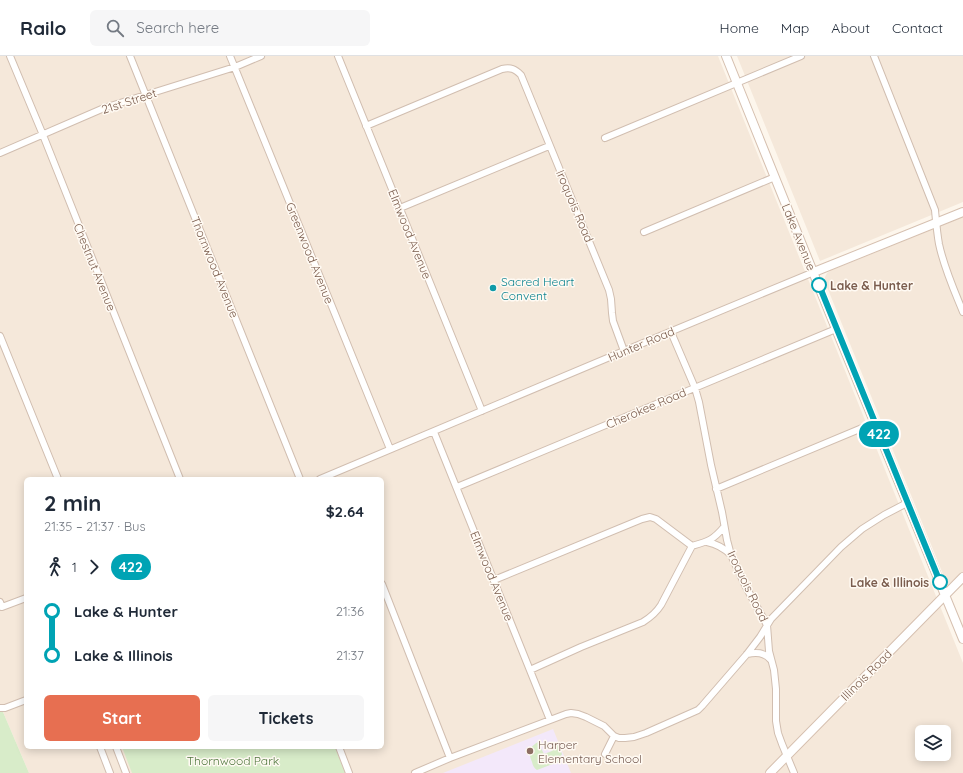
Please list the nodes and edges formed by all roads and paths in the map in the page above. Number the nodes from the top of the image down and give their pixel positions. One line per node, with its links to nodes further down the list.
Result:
1 (10, 56): 13 (street, Chestnut Avenue)
2 (130, 56): 11 (street, Thornwood Avenue)
3 (230, 56): 9 (street, Greenwood Avenue)
4 (262, 56): 9 (street, 21st Street)
5 (338, 56): 12 (street, Elmwood Avenue)
6 (726, 56): 10 (main road, Lake Avenue)
7 (801, 56): 10 (street)
8 (874, 56): 20 (street)
9 (235, 67): 11 (street, 21st Street); 32 (street, Greenwood Avenue)
10 (737, 83): 14 (street); 17 (main road, Lake Avenue)
11 (146, 95): 13 (street, 21st Street); 36 (street, Thornwood Avenue)
12 (366, 126): 15 (street, Iroquois Road); 18 (street, Elmwood Avenue)
13 (43, 135): 16 (street, 21st Street); 35 (street, Chestnut Avenue)
14 (605, 138)
15 (549, 146): 18 (street); 27 (street, Iroquois Road)
16 (0, 153)
17 (775, 178): 21 (street); 22 (main road, Lake Avenue)
18 (400, 208): 29 (street, Elmwood Avenue)
19 (963, 212): 20 (main road, Hunter Road)
20 (937, 223): 22 (main road, Hunter Road); 23 (street)
21 (644, 232)
22 (814, 272): 24 (main road, Lake Avenue); 25 (street, Hunter Road)
23 (963, 312)
24 (836, 329): 28 (street, Cherokee Road); 30 (main road, Lake Avenue)
25 (671, 332): 27 (street, Hunter Road); 28 (street, Iroquois Road)
26 (0, 336): 34 (street)
27 (624, 351): 29 (street, Hunter Road)
28 (694, 388): 39 (street, Cherokee Road); 40 (street, Iroquois Road)
29 (482, 411): 31 (street, Hunter Road)
30 (874, 422): 40 (street); 41 (main road, Lake Avenue)
31 (434, 432): 32 (street, Hunter Road); 39 (street, Elmwood Avenue)
32 (390, 449): 33 (street, Hunter Road)
33 (338, 472): 37 (street, Hunter Road); 38 (street)
34 (57, 477)
35 (179, 477)
36 (299, 477)
37 (325, 477)
38 (340, 477)
39 (456, 487): 47 (street, Elmwood Avenue)
40 (716, 489): 42 (street, Iroquois Road)
41 (907, 503): 49 (main road, Lake Avenue); 52 (street)
42 (724, 526): 43 (street); 45 (street, Iroquois Road)
43 (708, 542): 44 (street); 45 (street)
44 (692, 546): 47 (street); 56 (street)
45 (731, 555): 52 (street, Iroquois Road)
46 (963, 578): 49 (main road, Illinois Road)
47 (494, 580): 56 (street, Elmwood Avenue)
48 (384, 589): 66 (street)
49 (945, 595): 53 (main road, Lake Avenue); 65 (main road, Illinois Road)
50 (24, 599): 51 (street)
51 (1, 605)
52 (767, 625): 54 (street); 55 (street, Iroquois Road)
53 (963, 639)
54 (747, 654): 55 (street); 60 (street)
55 (772, 661): 65 (street, Iroquois Road)
56 (530, 670): 59 (street, Elmwood Avenue)
57 (24, 701): 58 (street)
58 (0, 708)
59 (550, 720): 60 (street); 66 (street)
60 (614, 736): 64 (street)
61 (101, 749): 67 (street)
62 (117, 749): 68 (street)
63 (340, 749): 69 (street)
64 (605, 754)
65 (787, 756): 71 (main road, Illinois Road); 72 (street, Iroquois Road)
66 (450, 758): 70 (street)
67 (110, 773)
68 (126, 773)
69 (349, 773)
70 (415, 773)
71 (770, 773)
72 (794, 773)

